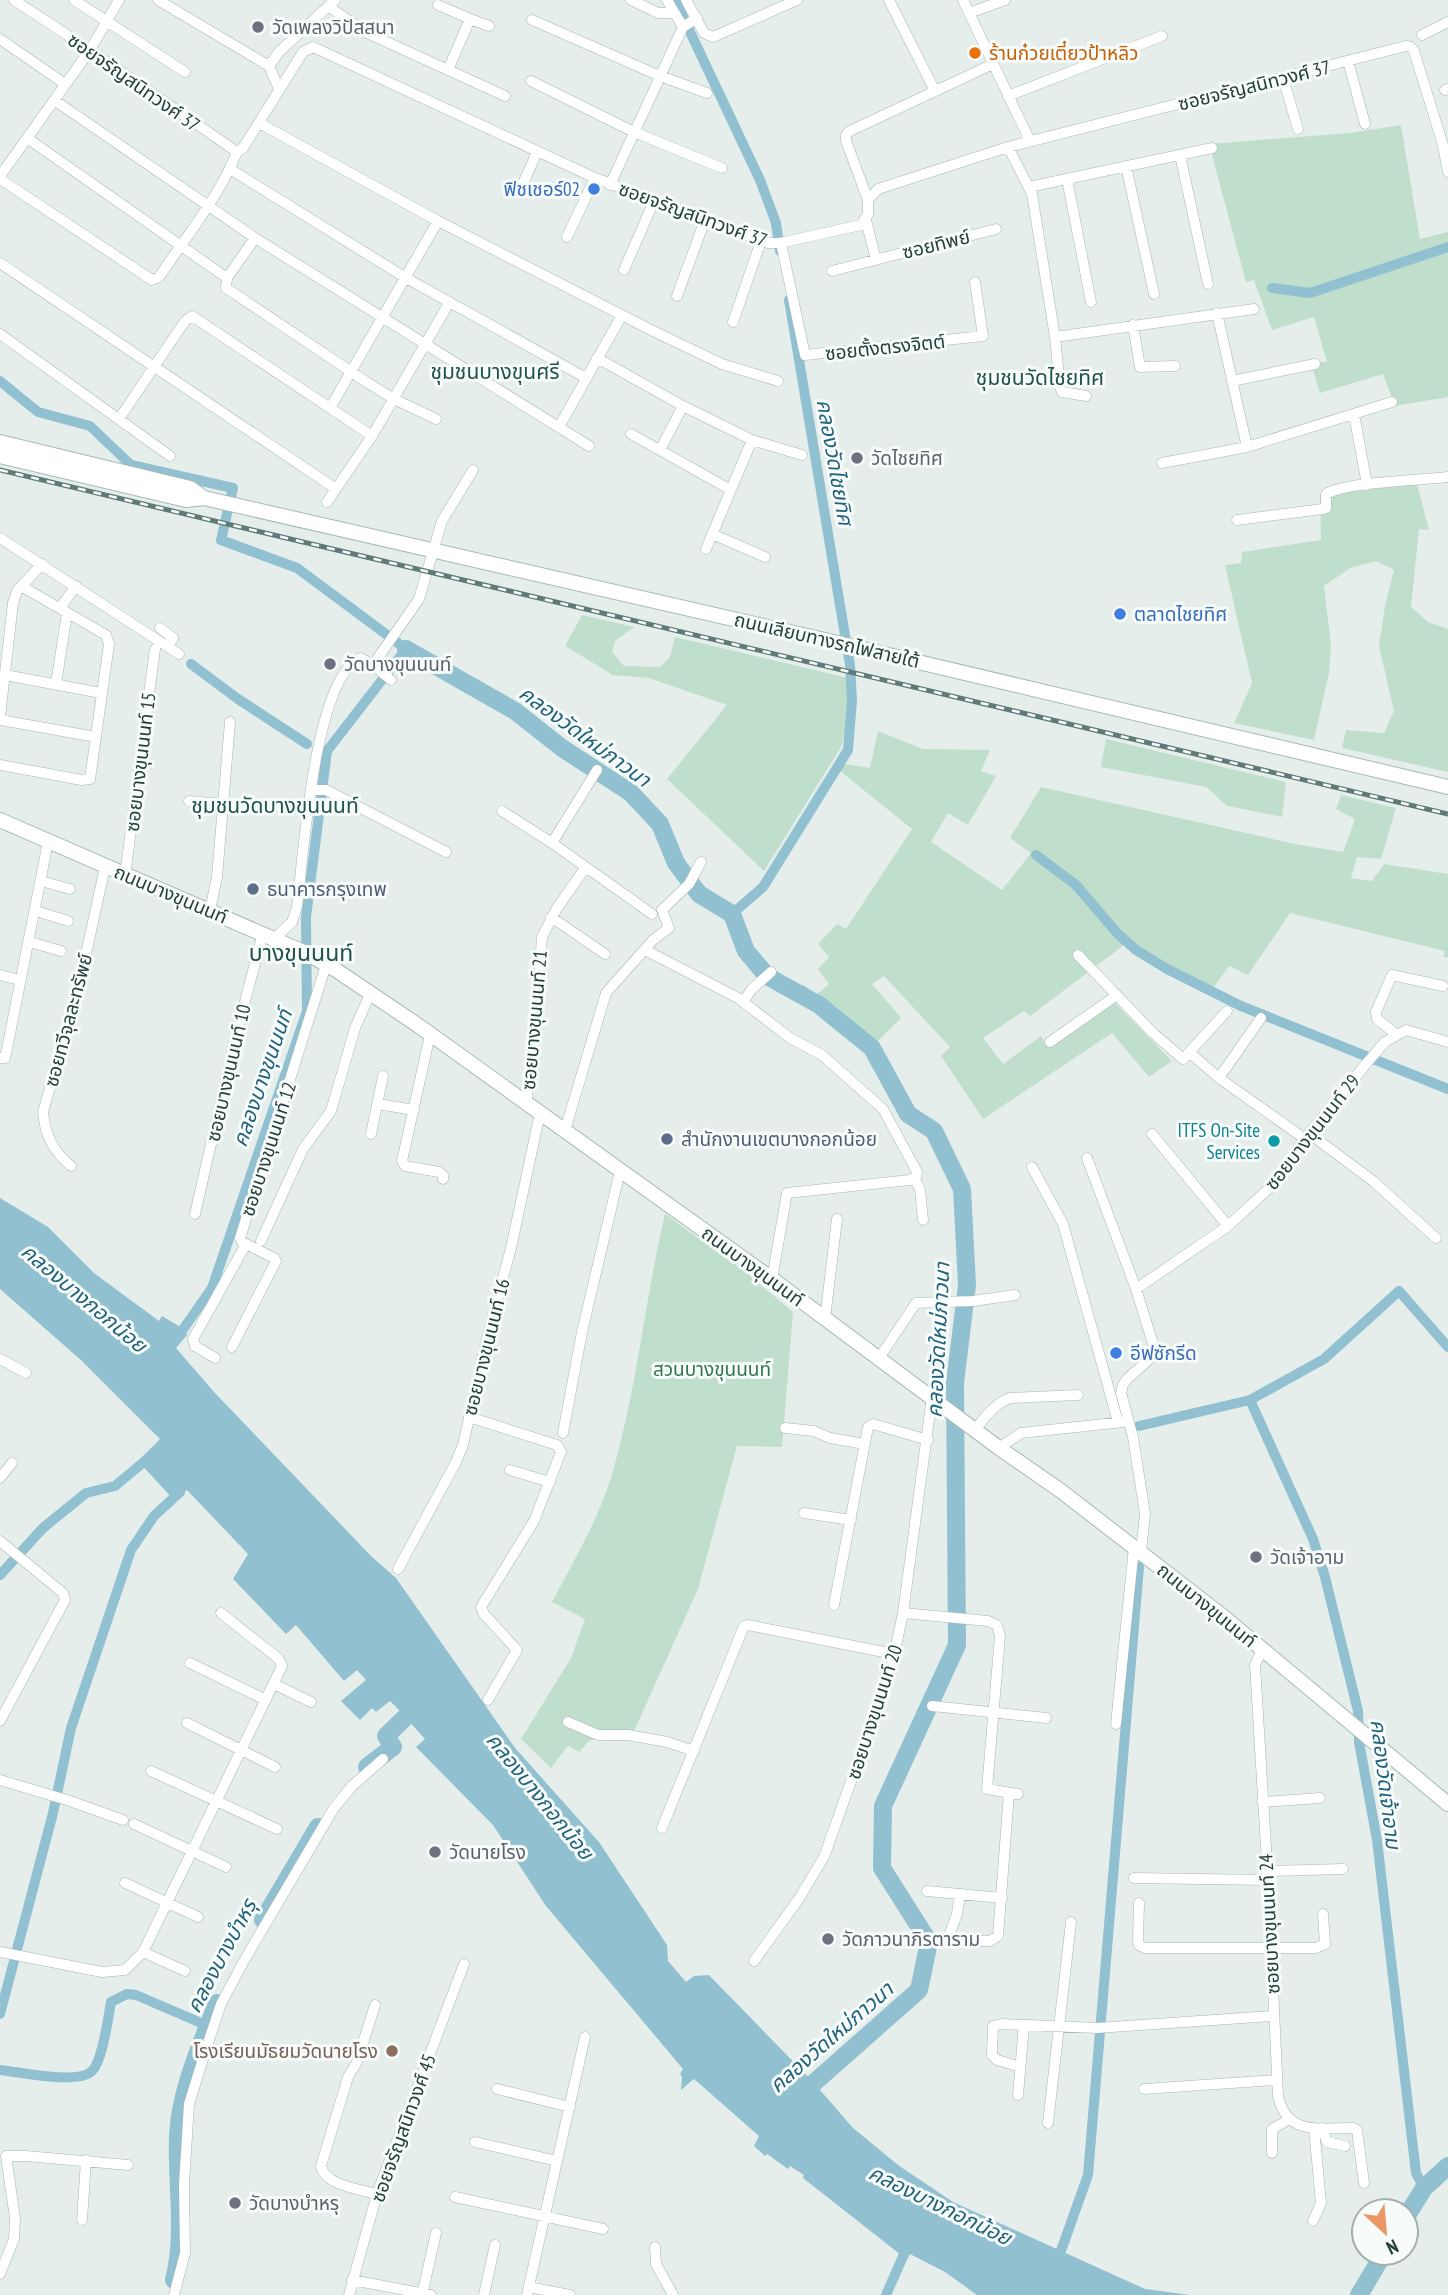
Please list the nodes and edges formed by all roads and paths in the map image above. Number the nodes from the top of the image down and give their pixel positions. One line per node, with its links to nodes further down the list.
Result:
1 (14, 0): 25 (street, ซอยจรัญสนิทวงศ์ 37)
2 (74, 0): 18 (street)
3 (119, 0): 18 (street)
4 (158, 0): 28 (street)
5 (631, 0): 14 (street)
6 (667, 0): 14 (street)
7 (686, 0): 20 (street)
8 (797, 0): 20 (street)
9 (889, 0): 36 (street)
10 (963, 0): 15 (street)
11 (1005, 0): 15 (street)
12 (331, 3): 28 (street); 29 (street)
13 (438, 5): 16 (street)
14 (674, 13): 20 (street)
15 (969, 13): 27 (street)
16 (470, 19): 21 (street); 29 (street)
17 (532, 20): 31 (street)
18 (105, 22): 25 (street); 30 (street)
19 (1448, 22): 22 (street)
20 (688, 24): 31 (street)
21 (489, 26)
22 (1422, 34)
23 (1162, 36): 39 (street)
24 (0, 39): 34 (street)
25 (90, 50): 34 (street); 50 (street, ซอยจรัญสนิทวงศ์ 37)
26 (1348, 61): 32 (street, ซอยจรัญสนิทวงศ์ 37); 42 (street); 47 (street, ซอยจรัญสนิทวงศ์ 37)
27 (993, 64): 36 (street); 39 (street)
28 (269, 66): 35 (street)
29 (448, 70): 38 (street)
30 (185, 72)
31 (660, 76): 37 (street); 44 (street)
32 (1283, 78): 43 (street); 46 (street, ซอยจรัญสนิทวงศ์ 37)
33 (531, 81): 44 (street)
34 (65, 84): 40 (street)
35 (279, 89): 41 (street, ซอยจรัญสนิทวงศ์ 37); 51 (street, ซอยจรัญสนิทวงศ์ 37)
36 (935, 91): 63 (street)
37 (708, 93)
38 (505, 96)
39 (1008, 96): 46 (street)
40 (54, 100): 45 (street); 65 (street)
41 (259, 123): 50 (street, ซอยจรัญสนิทวงศ์ 37); 68 (street)
42 (1365, 124)
43 (1298, 130)
44 (634, 132): 54 (street); 60 (street)
45 (27, 138): 57 (street); 74 (street)
46 (1030, 141): 48 (street, ซอยจรัญสนิทวงศ์ 37)
47 (1446, 144): 56 (street, ซอยจรัญสนิทวงศ์ 37)
48 (1008, 146): 61 (street); 63 (street, ซอยจรัญสนิทวงศ์ 37)
49 (1212, 148): 52 (street)
50 (237, 152): 55 (street)
51 (537, 152): 58 (street, ซอยจรัญสนิทวงศ์ 37); 62 (street)
52 (1180, 155): 53 (street); 82 (street)
53 (1126, 166): 59 (street); 83 (street)
54 (722, 168)
55 (230, 170): 65 (street); 80 (street)
56 (1448, 172)
57 (0, 177): 74 (street)
58 (595, 178): 60 (street, ซอยจรัญสนิทวงศ์ 37); 70 (street)
59 (1067, 179): 61 (street); 85 (street)
60 (610, 185): 64 (street, ซอยจรัญสนิทวงศ์ 37)
61 (1029, 187): 94 (street)
62 (521, 188)
63 (867, 200): 67 (street)
64 (654, 201): 66 (street, ซอยจรัญสนิทวงศ์ 37); 77 (street)
65 (206, 207): 71 (street); 74 (street)
66 (705, 220): 72 (street, ซอยจรัญสนิทวงศ์ 37); 84 (street)
67 (866, 220): 73 (street, ซอยจรัญสนิทวงศ์ 37); 75 (street, ซอยทิพย์)
68 (438, 221): 80 (street); 89 (street)
69 (996, 229): 75 (street, ซอยทิพย์)
70 (567, 237)
71 (255, 239): 79 (street); 90 (street)
72 (765, 242): 73 (street, ซอยจรัญสนิทวงศ์ 37); 91 (street)
73 (780, 243): 81 (street, ซอยตั้งตรงจิตต์)
74 (180, 246): 79 (street)
75 (876, 260): 78 (street, ซอยทิพย์)
76 (0, 262): 99 (street)
77 (624, 270)
78 (832, 271)
79 (227, 278): 100 (street)
80 (406, 278): 86 (street); 90 (street)
81 (975, 282)
82 (1208, 284)
83 (1154, 294)
84 (677, 296)
85 (1091, 302)
86 (449, 303): 95 (street); 101 (street)
87 (1254, 309): 88 (street)
88 (1217, 313): 92 (street); 103 (street)
89 (622, 315): 96 (street); 102 (street)
90 (382, 319): 95 (street); 100 (street)
91 (733, 322)
92 (1133, 326): 94 (street); 98 (street)
93 (0, 334): 110 (street)
94 (1055, 337): 104 (street)
95 (425, 345): 105 (street); 112 (street)
96 (597, 358): 101 (street); 107 (street)
97 (1315, 364): 103 (street)
98 (1175, 366)
99 (154, 367): 108 (street); 110 (street); 127 (street)
100 (352, 372): 105 (street); 108 (street)
101 (586, 378): 112 (street)
102 (778, 381)
103 (1232, 381): 118 (street)
104 (1086, 396)
105 (394, 399): 111 (street); 114 (street)
106 (1392, 402): 109 (street)
107 (683, 406): 115 (street); 119 (street)
108 (330, 408): 114 (street)
109 (1354, 414): 118 (street); 126 (street)
110 (119, 419): 121 (street)
111 (436, 419)
112 (559, 427): 117 (street)
113 (631, 434): 119 (street)
114 (372, 436): 127 (street)
115 (752, 440): 122 (street); 128 (street)
116 (0, 442): 129 (street)
117 (589, 446)
118 (1247, 447): 123 (street)
119 (660, 450): 128 (street)
120 (0, 456): 129 (street)
121 (170, 456)
122 (802, 456)
123 (1162, 463)
124 (473, 470): 135 (street)
125 (1448, 477): 126 (street)
126 (1367, 485): 131 (street)
127 (336, 489): 130 (street)
128 (731, 490): 132 (street)
129 (188, 494): 135 (street, ถนนเลียบทางรถไฟสายใต้)
130 (327, 502)
131 (1237, 520)
132 (712, 534): 134 (street); 136 (street)
133 (0, 538): 137 (street)
134 (706, 549)
135 (432, 550): 146 (street); 156 (street, ถนนเลียบทางรถไฟสายใต้)
136 (765, 557)
137 (42, 564): 138 (street); 139 (street)
138 (21, 586): 140 (street); 147 (street)
139 (76, 586): 140 (street); 143 (street)
140 (63, 610): 149 (street); 150 (street)
141 (166, 618): 142 (street)
142 (160, 628): 143 (street); 144 (street)
143 (155, 643): 144 (street); 168 (street, ซอยบางขุนนนท์ 15)
144 (168, 647): 145 (street)
145 (178, 654)
146 (373, 665): 148 (street); 157 (street)
147 (5, 675): 149 (street); 151 (street)
148 (387, 677)
149 (56, 684): 150 (street)
150 (101, 693): 153 (street)
151 (0, 719): 153 (street)
152 (230, 722): 159 (street)
153 (96, 737): 154 (street)
154 (0, 765)
155 (596, 771): 163 (street)
156 (1448, 787)
157 (311, 790): 164 (street); 176 (street)
158 (189, 800): 159 (street)
159 (223, 804): 171 (street)
160 (502, 811): 163 (street)
161 (0, 820): 162 (street, ถนนบางขุนนนท์)
162 (48, 842): 166 (street, ถนนบางขุนนนท์); 169 (street)
163 (552, 843): 167 (street)
164 (446, 852)
165 (702, 862): 178 (street)
166 (105, 866): 168 (street, ถนนบางขุนนนท์); 209 (street, ซอยทวีจุลละทรัพย์)
167 (586, 867): 173 (street); 174 (street, ซอยบางขุนนนท์ 21)
168 (125, 875): 171 (street, ถนนบางขุนนนท์)
169 (41, 881): 170 (street); 172 (street)
170 (70, 889)
171 (210, 910): 176 (street, ถนนบางขุนนนท์)
172 (36, 911): 175 (street); 177 (street)
173 (652, 914)
174 (551, 917): 180 (street); 200 (street, ซอยบางขุนนนท์ 21)
175 (68, 920)
176 (269, 935): 182 (street, ถนนบางขุนนนท์); 214 (street, ซอยบางขุนนนท์ 10)
177 (30, 942): 179 (street); 185 (street)
178 (645, 950): 189 (street); 204 (street)
179 (61, 951)
180 (606, 954)
181 (1078, 955): 188 (street)
182 (326, 965): 187 (street, ถนนบางขุนนนท์); 220 (street, ซอยบางขุนนนท์ 12)
183 (771, 972): 189 (street)
184 (0, 975): 185 (street)
185 (20, 980): 197 (street)
186 (1443, 986): 192 (street)
187 (370, 994): 193 (street, ถนนบางขุนนนท์); 219 (street)
188 (1117, 995): 194 (street); 196 (street)
189 (743, 1002): 212 (street)
190 (1227, 1011): 196 (street)
191 (1262, 1018): 199 (street)
192 (1396, 1034): 195 (street); 207 (street, ซอยบางขุนนนท์ 29)
193 (430, 1035): 200 (street, ถนนบางขุนนนท์); 202 (street)
194 (1050, 1042)
195 (1448, 1042)
196 (1186, 1056): 199 (street)
197 (0, 1058)
198 (383, 1076): 201 (street)
199 (1219, 1078): 207 (street)
200 (526, 1103): 203 (street, ถนนบางขุนนนท์)
201 (378, 1104): 202 (street); 205 (street)
202 (414, 1110): 213 (street)
203 (540, 1113): 204 (street, ถนนบางขุนนนท์); 232 (street, ซอยบางขุนนนท์ 16)
204 (565, 1130): 211 (street, ถนนบางขุนนนท์)
205 (371, 1134)
206 (1152, 1135): 217 (street)
207 (1308, 1137): 217 (street, ซอยบางขุนนนท์ 29); 218 (street)
208 (1087, 1158): 222 (street)
209 (71, 1166)
210 (1032, 1167): 233 (street)
211 (620, 1171): 221 (street, ถนนบางขุนนนท์); 237 (street)
212 (914, 1178): 216 (street); 221 (street)
213 (443, 1179)
214 (195, 1214)
215 (837, 1219): 224 (street)
216 (923, 1220)
217 (1228, 1226): 222 (street, ซอยบางขุนนนท์ 29)
218 (1437, 1238)
219 (261, 1241)
220 (246, 1244): 225 (street, ซอยบางขุนนนท์ 12); 226 (street)
221 (772, 1279): 224 (street, ถนนบางขุนนนท์)
222 (1136, 1289): 234 (street)
223 (1015, 1295): 227 (street)
224 (825, 1319): 227 (street, ถนนบางขุนนนท์)
225 (232, 1347)
226 (215, 1358)
227 (879, 1358): 231 (street, ถนนบางขุนนนท์)
228 (0, 1359): 229 (street)
229 (26, 1373)
230 (1078, 1395): 236 (street)
231 (932, 1398): 236 (street, ถนนบางขุนนนท์); 238 (street, ซอยบางขุนนนท์ 20)
232 (469, 1417): 244 (street); 249 (street, ซอยบางขุนนนท์ 16)
233 (1118, 1422): 234 (street); 240 (street)
234 (1130, 1423): 248 (street)
235 (785, 1429): 239 (street)
236 (975, 1430): 240 (street, ถนนบางขุนนนท์)
237 (563, 1433)
238 (928, 1440): 239 (street); 252 (street, ซอยบางขุนนนท์ 20)
239 (865, 1444): 246 (street)
240 (999, 1448): 248 (street, ถนนบางขุนนนท์)
241 (12, 1463): 243 (street)
242 (510, 1470): 244 (street)
243 (0, 1478)
244 (550, 1482): 258 (street)
245 (804, 1513): 246 (street)
246 (851, 1520): 250 (street)
247 (0, 1541): 263 (street)
248 (1137, 1549): 253 (street, ถนนบางขุนนนท์); 266 (street)
249 (398, 1569)
250 (834, 1605)
251 (221, 1613): 256 (street)
252 (903, 1613): 254 (street, ซอยบางขุนนนท์ 20); 261 (street)
253 (1262, 1650): 275 (street, ซอยบางขุนนนท์ 24); 276 (street, ถนนบางขุนนนท์)
254 (894, 1654): 268 (street); 300 (street, ซอยบางขุนนนท์ 20)
255 (190, 1663): 257 (street)
256 (274, 1684): 257 (street); 259 (street)
257 (265, 1700): 267 (street)
258 (488, 1700)
259 (311, 1702)
260 (932, 1706): 261 (street)
261 (993, 1713): 262 (street); 289 (street)
262 (1046, 1718)
263 (0, 1721)
264 (568, 1722): 268 (street)
265 (187, 1723): 267 (street)
266 (1116, 1724)
267 (241, 1751): 270 (street); 274 (street)
268 (694, 1751): 279 (street)
269 (383, 1759): 337 (street)
270 (275, 1767)
271 (151, 1771): 274 (street)
272 (0, 1780): 277 (street)
273 (1320, 1798): 275 (street)
274 (217, 1801): 280 (street); 281 (street)
275 (1262, 1802): 284 (street, ซอยบางขุนนนท์ 24)
276 (1448, 1804)
277 (123, 1820)
278 (134, 1824): 281 (street)
279 (662, 1828)
280 (277, 1829)
281 (192, 1852): 282 (street); 290 (street)
282 (226, 1867)
283 (1343, 1869): 284 (street)
284 (1268, 1875): 285 (street); 297 (street, ซอยบางขุนนนท์ 24)
285 (1134, 1878)
286 (125, 1883): 290 (street)
287 (928, 1891): 288 (street)
288 (960, 1894): 289 (street); 295 (street)
289 (1002, 1898): 296 (street)
290 (168, 1901): 293 (street); 299 (street)
291 (1139, 1903): 297 (street)
292 (1323, 1914): 297 (street)
293 (198, 1917)
294 (1071, 1922): 306 (street)
295 (950, 1933)
296 (964, 1941)
297 (1271, 1949): 304 (street, ซอยบางขุนนนท์ 24)
298 (0, 1952): 299 (street)
299 (143, 1952): 302 (street)
300 (754, 1961)
301 (464, 1964): 324 (street, ซอยจรัญสนิทวงศ์ 45)
302 (185, 1971)
303 (375, 2005): 324 (street)
304 (1273, 2016): 306 (street); 309 (street, ซอยบางขุนนนท์ 24)
305 (1024, 2025): 306 (street); 308 (street); 312 (street)
306 (1059, 2027): 315 (street)
307 (585, 2037): 313 (street)
308 (1014, 2065)
309 (1276, 2080): 311 (street); 314 (street, ซอยบางขุนนนท์ 24)
310 (497, 2089): 313 (street)
311 (1144, 2089)
312 (1018, 2095)
313 (570, 2107): 321 (street)
314 (1288, 2120): 316 (street); 319 (street)
315 (1048, 2123)
316 (1318, 2128): 318 (street); 323 (street); 328 (street)
317 (475, 2142): 321 (street)
318 (1345, 2146)
319 (1272, 2153)
320 (86, 2161): 322 (street); 327 (street); 333 (street)
321 (557, 2161): 326 (street)
322 (128, 2165)
323 (1364, 2183)
324 (377, 2194): 334 (street, ซอยจรัญสนิทวงศ์ 45)
325 (456, 2197): 326 (street)
326 (545, 2216): 329 (street); 335 (street)
327 (82, 2220)
328 (1313, 2221)
329 (603, 2229)
330 (436, 2233): 336 (street)
331 (495, 2245): 339 (street)
332 (656, 2247): 341 (street)
333 (0, 2274)
334 (352, 2280): 336 (street); 338 (street, ซอยจรัญสนิทวงศ์ 45)
335 (528, 2291): 340 (street)
336 (425, 2294)
337 (174, 2295)
338 (349, 2295)
339 (484, 2295)
340 (570, 2295)
341 (673, 2295)

